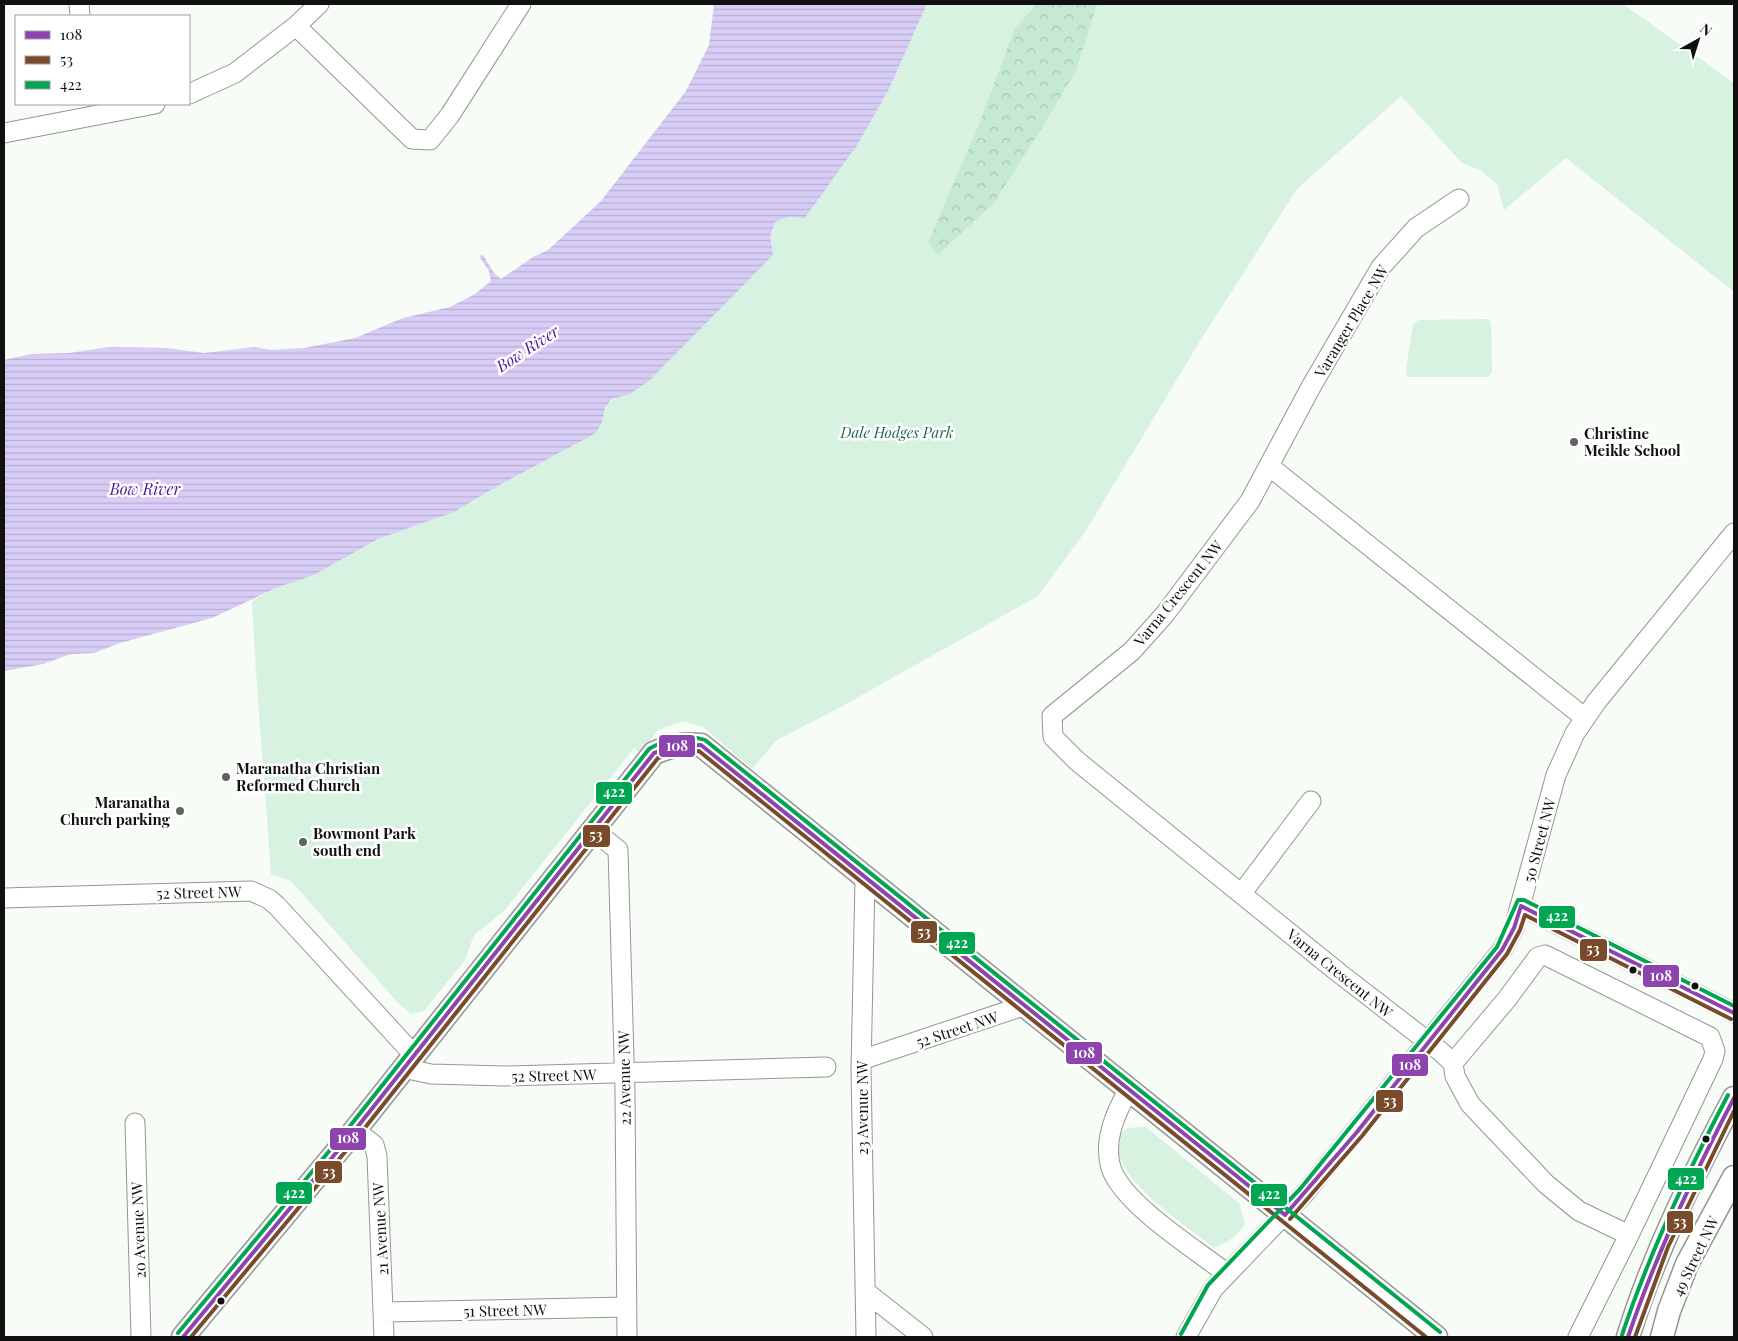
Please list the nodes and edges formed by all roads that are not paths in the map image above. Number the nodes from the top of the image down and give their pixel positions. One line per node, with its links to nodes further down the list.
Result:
1 (319, 4): 3 (street)
2 (522, 4): 3 (street)
3 (296, 26): 4 (street)
4 (190, 94)
5 (145, 105): 6 (street)
6 (94, 110): 7 (street)
7 (4, 133)
8 (1459, 199): 9 (street, Varanger Place NW)
9 (1269, 466): 11 (street); 15 (street, Varna Crescent NW)
10 (1734, 533): 11 (street, 50 Street NW)
11 (1585, 718): 17 (street, 50 Street NW)
12 (1311, 801): 15 (street)
13 (594, 830): 14 (street); 22 (street); 25 (street, 22 Avenue NW)
14 (865, 879): 18 (street); 21 (street, 23 Avenue NW)
15 (1242, 893): 20 (street, Varna Crescent NW)
16 (4, 898): 22 (street, 52 Street NW)
17 (1521, 906): 19 (street); 20 (street, 50 Street NW)
18 (1023, 1006): 21 (street, 52 Street NW); 26 (street)
19 (1734, 1013)
20 (1428, 1043): 23 (street, Varna Crescent NW); 31 (street, 50 Street NW)
21 (861, 1060): 34 (street, 23 Avenue NW)
22 (408, 1062): 25 (street, 52 Street NW); 29 (street)
23 (1453, 1064): 32 (street); 32 (street)
24 (826, 1067): 25 (street, 52 Street NW)
25 (624, 1074): 35 (street, 22 Avenue NW)
26 (1128, 1091): 31 (street); 33 (street)
27 (1734, 1098): 46 (street)
28 (135, 1123): 37 (street, 20 Avenue NW)
29 (355, 1130): 36 (street, 21 Avenue NW); 38 (street)
30 (1734, 1177): 47 (street, 49 Street NW)
31 (1284, 1215): 33 (street, 50 Street NW); 44 (street)
32 (1629, 1235): 45 (street)
33 (1226, 1273): 43 (street, 50 Street NW)
34 (866, 1292): 41 (street, 23 Avenue NW); 42 (street)
35 (626, 1307): 36 (street, 51 Street NW); 40 (street, 22 Avenue NW)
36 (384, 1312): 39 (street, 21 Avenue NW)
37 (141, 1337)
38 (183, 1337)
39 (384, 1337)
40 (627, 1337)
41 (866, 1337)
42 (923, 1337)
43 (1186, 1337)
44 (1436, 1337)
45 (1578, 1337)
46 (1628, 1337)
47 (1662, 1337)

